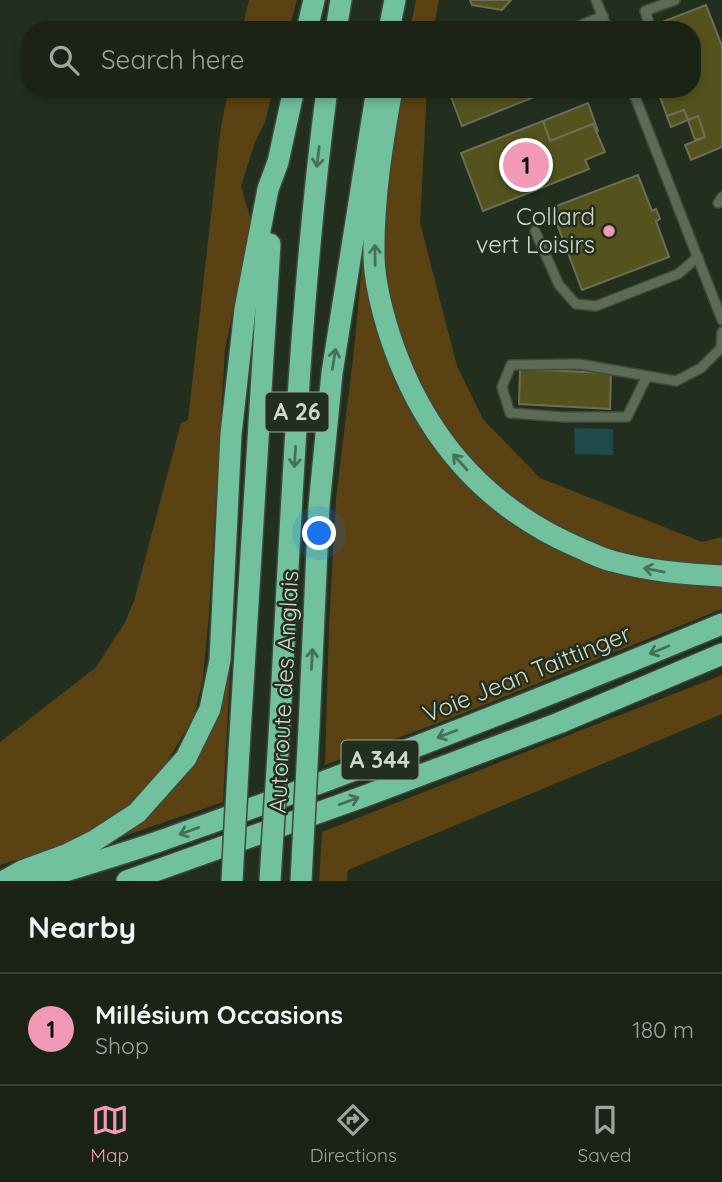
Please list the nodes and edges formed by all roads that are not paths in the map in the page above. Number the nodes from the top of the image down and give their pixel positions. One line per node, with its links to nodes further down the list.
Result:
1 (314, 0): 8 (highway)
2 (341, 0): 9 (highway)
3 (394, 0): 10 (highway)
4 (408, 0): 11 (highway)
5 (596, 0): 7 (lane)
6 (675, 0): 14 (lane)
7 (603, 16): 12 (lane); 13 (lane)
8 (309, 21)
9 (338, 21)
10 (390, 21)
11 (404, 21)
12 (591, 21)
13 (605, 21)
14 (648, 21)
15 (292, 98): 20 (highway)
16 (326, 98): 34 (highway, Autoroute des Anglais / A 26, one-way to 34, bridge)
17 (376, 98): 35 (highway, Autoroute des Anglais / A 26, one-way to 17, bridge)
18 (391, 98): 26 (highway, one-way to 18)
19 (636, 98): 22 (lane)
20 (278, 162): 30 (highway); 33 (highway, bridge)
21 (535, 231): 22 (lane)
22 (698, 257): 23 (lane)
23 (722, 320)
24 (722, 332): 25 (lane)
25 (647, 376): 25 (lane)
26 (722, 576)
27 (722, 624): 31 (highway, Voie Jean Taittinger / A 344, one-way to 31)
28 (722, 654): 29 (highway, A 344, one-way to 28)
29 (163, 873): 32 (highway, A 344)
30 (4, 881)
31 (33, 881)
32 (127, 881)
33 (232, 881)
34 (270, 881)
35 (301, 881)

